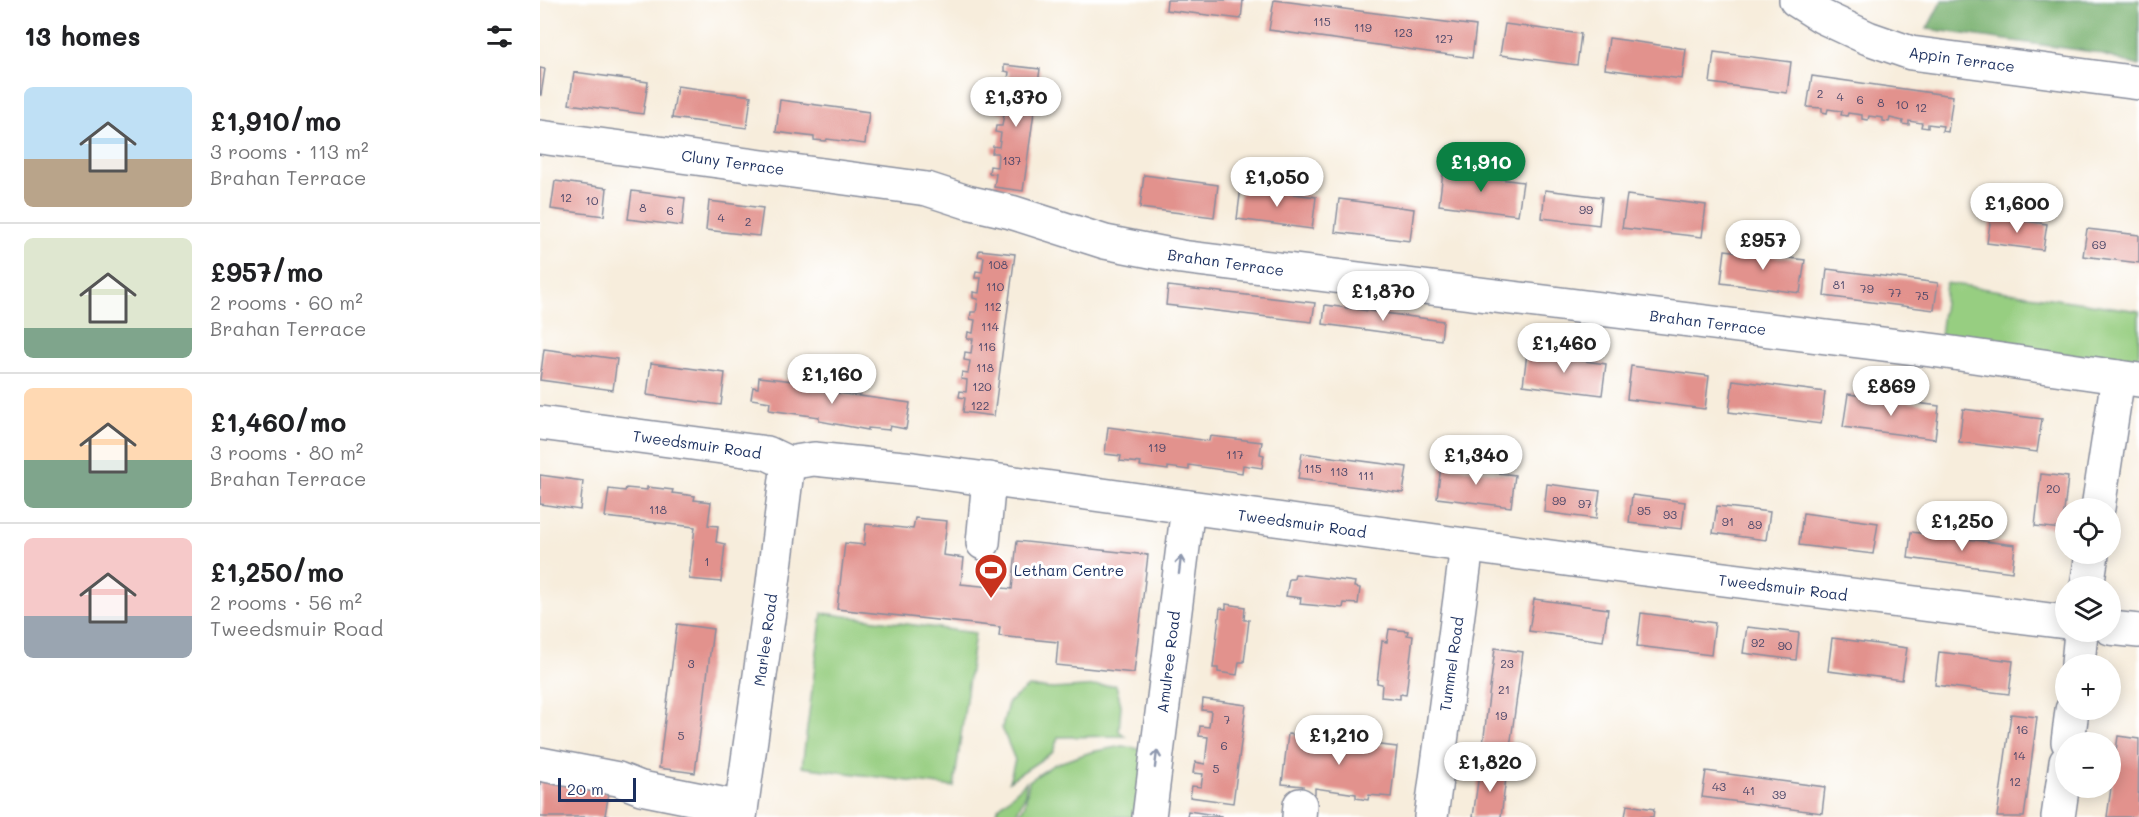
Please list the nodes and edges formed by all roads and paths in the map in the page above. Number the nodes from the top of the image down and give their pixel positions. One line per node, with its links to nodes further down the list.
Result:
1 (1796, 0): 2 (street, Appin Terrace)
2 (2139, 83)
3 (540, 137): 4 (street, Cluny Terrace)
4 (927, 189): 5 (street, Brahan Terrace)
5 (2128, 378): 9 (street)
6 (540, 423): 7 (street, Tweedsmuir Road)
7 (788, 463): 8 (street, Tweedsmuir Road); 18 (street, Marlee Road)
8 (989, 479): 10 (street, Tweedsmuir Road); 11 (street)
9 (2100, 498)
10 (1188, 507): 12 (street, Tweedsmuir Road); 19 (street, Amulree Road, one-way to 10)
11 (983, 543)
12 (1467, 546): 13 (street, Tweedsmuir Road); 20 (street, Tummel Road)
13 (2055, 621)
14 (2121, 629): 15 (street)
15 (2139, 631)
16 (540, 764): 18 (street)
17 (2061, 798): 21 (street)
18 (741, 812)
19 (1149, 817)
20 (1431, 817)
21 (2058, 817)

